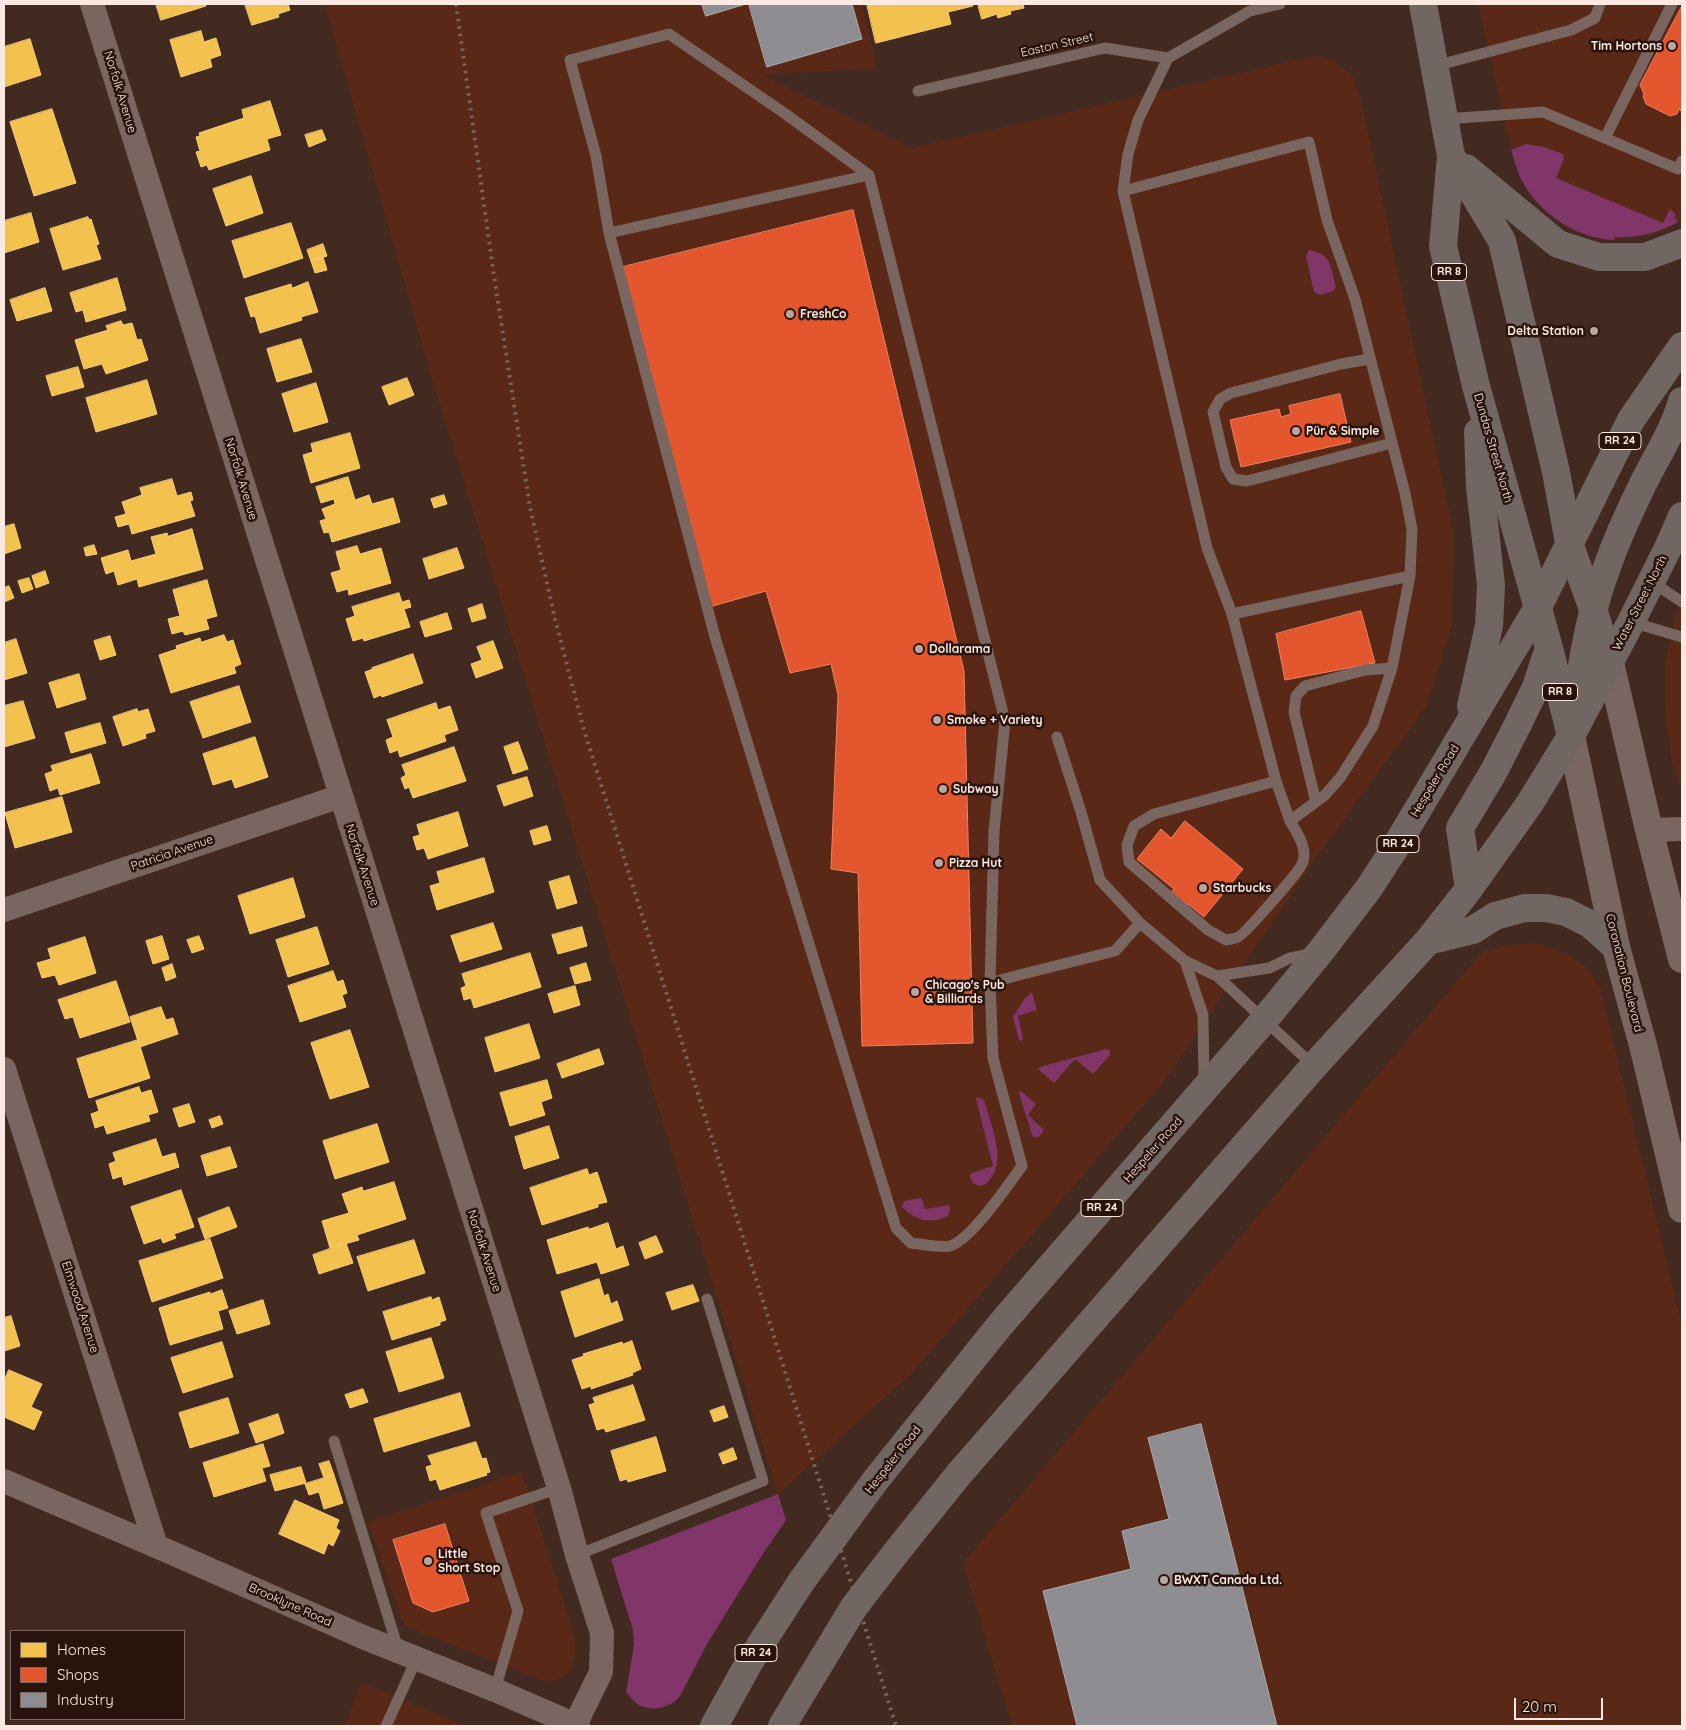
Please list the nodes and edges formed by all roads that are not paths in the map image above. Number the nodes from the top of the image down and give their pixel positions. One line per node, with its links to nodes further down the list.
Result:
1 (92, 4): 39 (street, Norfolk Avenue)
2 (1280, 4): 6 (lane)
3 (1423, 4): 7 (main road, Dundas Street North / RR 8)
4 (1600, 4): 7 (lane)
5 (1672, 4): 10 (lane)
6 (1168, 58): 8 (lane, Easton Street); 14 (lane)
7 (1435, 66): 9 (main road, Dundas Street North / RR 8)
8 (918, 91)
9 (1445, 119): 10 (lane); 11 (main road, Dundas Street North / RR 8)
10 (1605, 138): 12 (lane)
11 (1451, 156): 16 (main road); 19 (main road, Dundas Street North / RR 8); 23 (main road, Dundas Street North / RR 8)
12 (1682, 161)
13 (869, 174): 15 (lane); 15 (lane); 53 (lane)
14 (1123, 191): 18 (lane); 29 (lane)
15 (609, 233): 53 (lane)
16 (1682, 243)
17 (1682, 346): 23 (main road, RR 24)
18 (1370, 360): 21 (lane); 21 (lane)
19 (1476, 386): 27 (main road, Dundas Street North / RR 8); 35 (main road)
20 (1682, 401): 28 (main road)
21 (1392, 443): 24 (lane)
22 (1682, 516): 25 (main road, Water Street North)
23 (1569, 543): 27 (main road, RR 24); 28 (main road, Dundas Street North / RR 8); 32 (main road)
24 (1410, 576): 29 (lane); 34 (lane)
25 (1652, 582): 26 (lane); 30 (main road, Water Street North)
26 (1682, 602)
27 (1537, 609): 32 (main road, Dundas Street North / RR 8); 35 (main road, Hespeler Road / RR 24)
28 (1593, 609): 33 (main road, Dundas Street North / RR 8); 36 (main road)
29 (1232, 614): 38 (lane)
30 (1631, 622): 31 (lane); 33 (main road, Water Street North)
31 (1682, 637)
32 (1548, 648): 36 (main road, Dundas Street North / RR 8); 44 (main road)
33 (1610, 663): 36 (main road, Water Street North); 43 (main road, RR 8)
34 (1392, 668): 40 (lane); 40 (lane)
35 (1465, 730): 49 (main road, Hespeler Road / RR 24)
36 (1571, 736): 44 (main road); 48 (main road, Coronation Boulevard / RR 8)
37 (1057, 737): 46 (lane)
38 (1276, 781): 41 (lane); 41 (lane)
39 (341, 796): 45 (street, Patricia Avenue); 62 (street, Norfolk Avenue)
40 (1316, 802): 41 (lane)
41 (1290, 821)
42 (1682, 829): 43 (street)
43 (1649, 830): 50 (main road, RR 8)
44 (1469, 889): 47 (main road)
45 (4, 910)
46 (1140, 923): 51 (lane); 53 (lane)
47 (1428, 941): 48 (main road); 55 (main road)
48 (1616, 947): 58 (main road, Coronation Boulevard / RR 8)
49 (1321, 951): 52 (lane); 54 (main road, Hespeler Road / RR 24)
50 (1682, 959)
51 (1185, 961): 52 (lane); 57 (lane)
52 (1217, 976): 54 (lane)
53 (990, 983)
54 (1265, 1020): 55 (lane); 57 (main road, Hespeler Road / RR 24)
55 (1314, 1066): 70 (main road)
56 (4, 1069): 63 (street, Elmwood Avenue)
57 (1204, 1091): 69 (main road, Hespeler Road / RR 24)
58 (1682, 1209)
59 (707, 1299): 64 (lane)
60 (334, 1441): 65 (lane)
61 (4, 1481): 63 (street, Brooklyne Road)
62 (559, 1488): 64 (street, Norfolk Avenue); 66 (lane)
63 (156, 1546): 65 (street, Brooklyne Road)
64 (577, 1555): 68 (street, Norfolk Avenue)
65 (408, 1655): 66 (street, Brooklyne Road); 67 (lane)
66 (495, 1690): 68 (street, Brooklyne Road)
67 (386, 1726)
68 (576, 1726)
69 (714, 1726)
70 (782, 1726)

